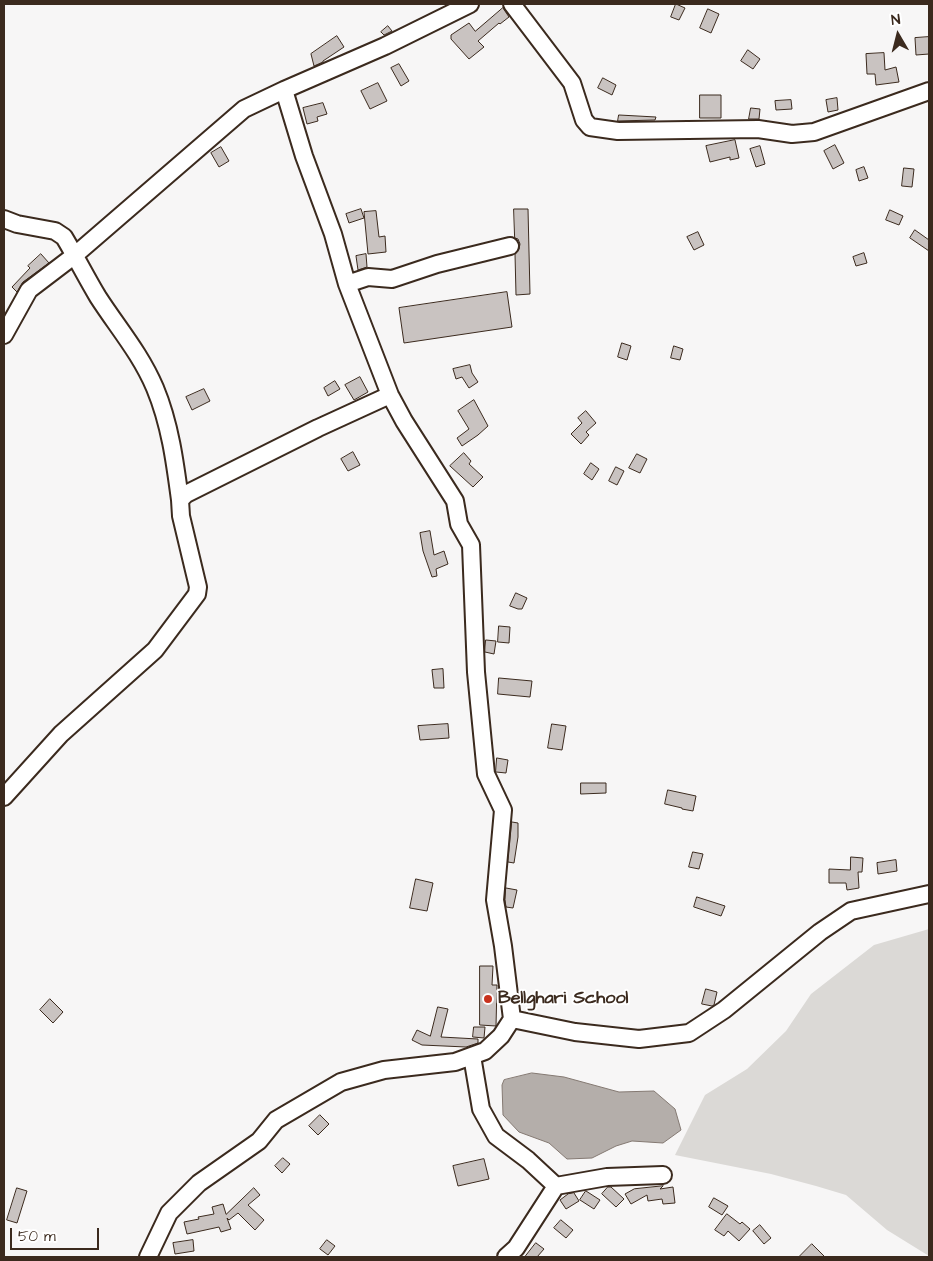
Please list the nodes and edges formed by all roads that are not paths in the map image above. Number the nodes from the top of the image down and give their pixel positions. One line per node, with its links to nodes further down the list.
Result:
1 (470, 4): 3 (street)
2 (512, 4): 4 (street)
3 (284, 90): 7 (street); 8 (street)
4 (929, 91)
5 (4, 219): 7 (street)
6 (510, 246): 8 (street)
7 (75, 255): 9 (street); 11 (street)
8 (348, 284): 10 (street)
9 (4, 335)
10 (390, 395): 11 (street); 14 (street)
11 (180, 500): 12 (street)
12 (4, 797)
13 (929, 894): 14 (street)
14 (512, 1019): 15 (street)
15 (472, 1056): 17 (street); 18 (street)
16 (663, 1175): 17 (street)
17 (556, 1186): 19 (street)
18 (148, 1257)
19 (506, 1257)

